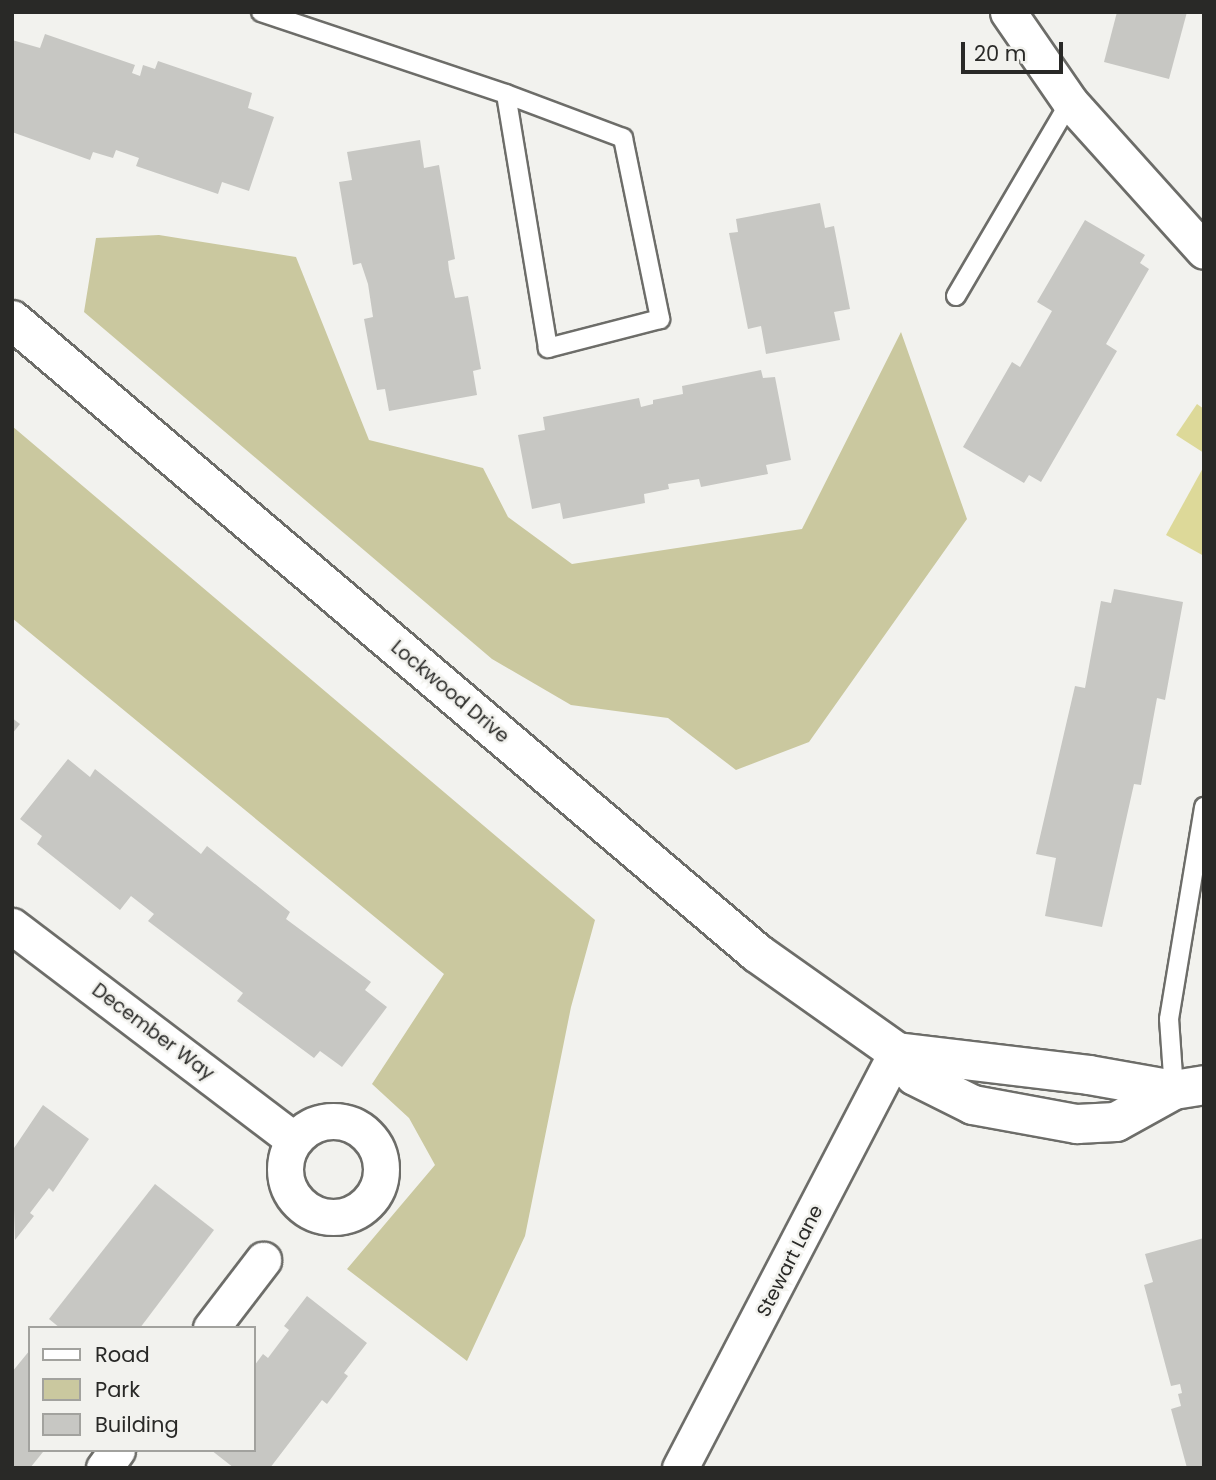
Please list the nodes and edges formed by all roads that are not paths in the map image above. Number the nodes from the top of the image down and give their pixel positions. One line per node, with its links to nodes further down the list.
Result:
1 (261, 12): 3 (lane)
2 (1014, 16): 4 (street)
3 (506, 94): 3 (lane)
4 (1070, 102): 5 (street); 6 (lane)
5 (1204, 251)
6 (956, 296)
7 (12, 320): 10 (street, Lockwood Drive)
8 (1204, 807): 11 (lane)
9 (12, 926): 12 (street, December Way)
10 (897, 1052): 11 (street); 17 (street, Stewart Lane)
11 (1189, 1088)
12 (293, 1139)
13 (263, 1260): 14 (street)
14 (213, 1326)
15 (116, 1452): 16 (street)
16 (104, 1468)
17 (680, 1468)

